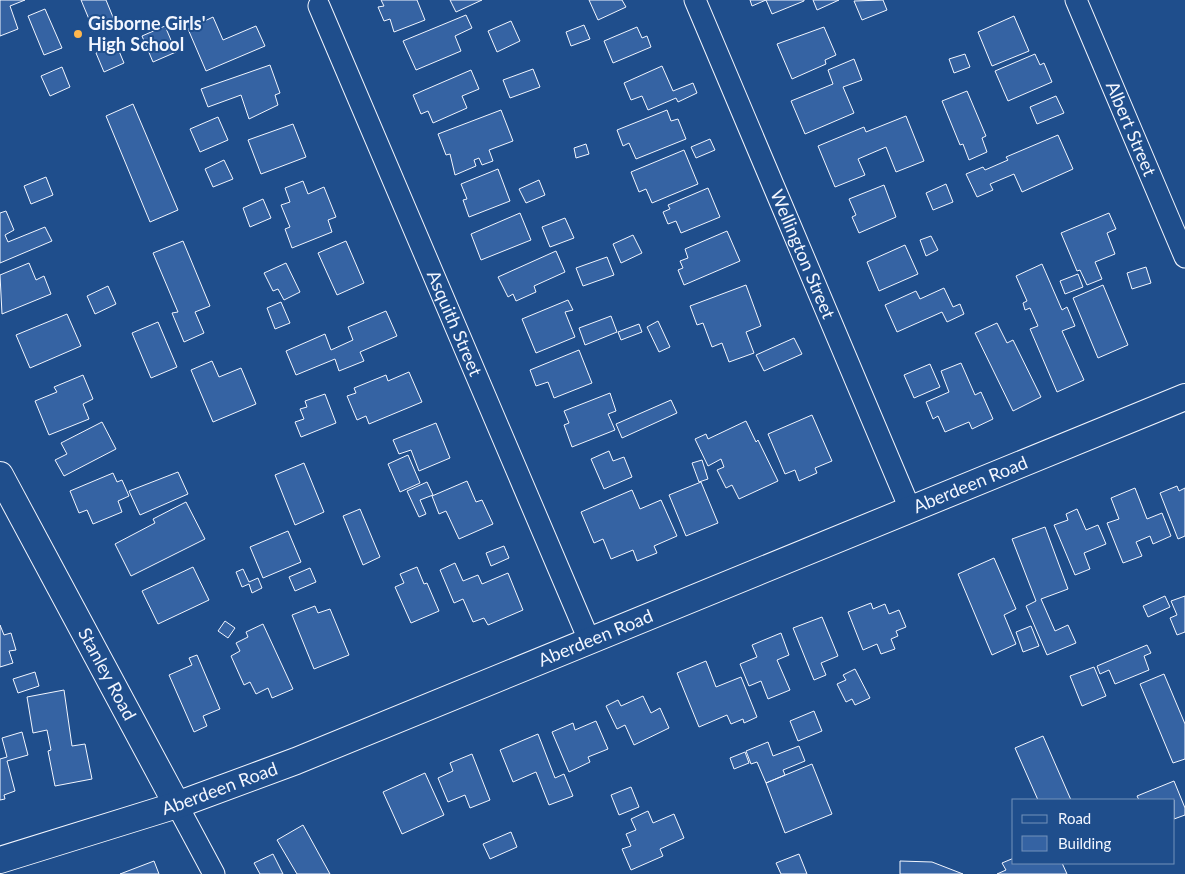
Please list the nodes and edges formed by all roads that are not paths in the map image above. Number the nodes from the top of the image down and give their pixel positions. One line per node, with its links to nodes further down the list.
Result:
1 (695, 0): 7 (street, Wellington Street)
2 (1076, 0): 4 (street, Albert Street)
3 (319, 6): 8 (street, Asquith Street)
4 (1185, 258)
5 (1185, 396): 7 (street, Aberdeen Road)
6 (0, 475): 9 (street, Stanley Road)
7 (910, 509): 8 (street, Aberdeen Road)
8 (589, 640): 9 (street, Aberdeen Road)
9 (177, 805): 10 (street, Aberdeen Road); 11 (street, Stanley Road)
10 (0, 860)
11 (214, 874)

